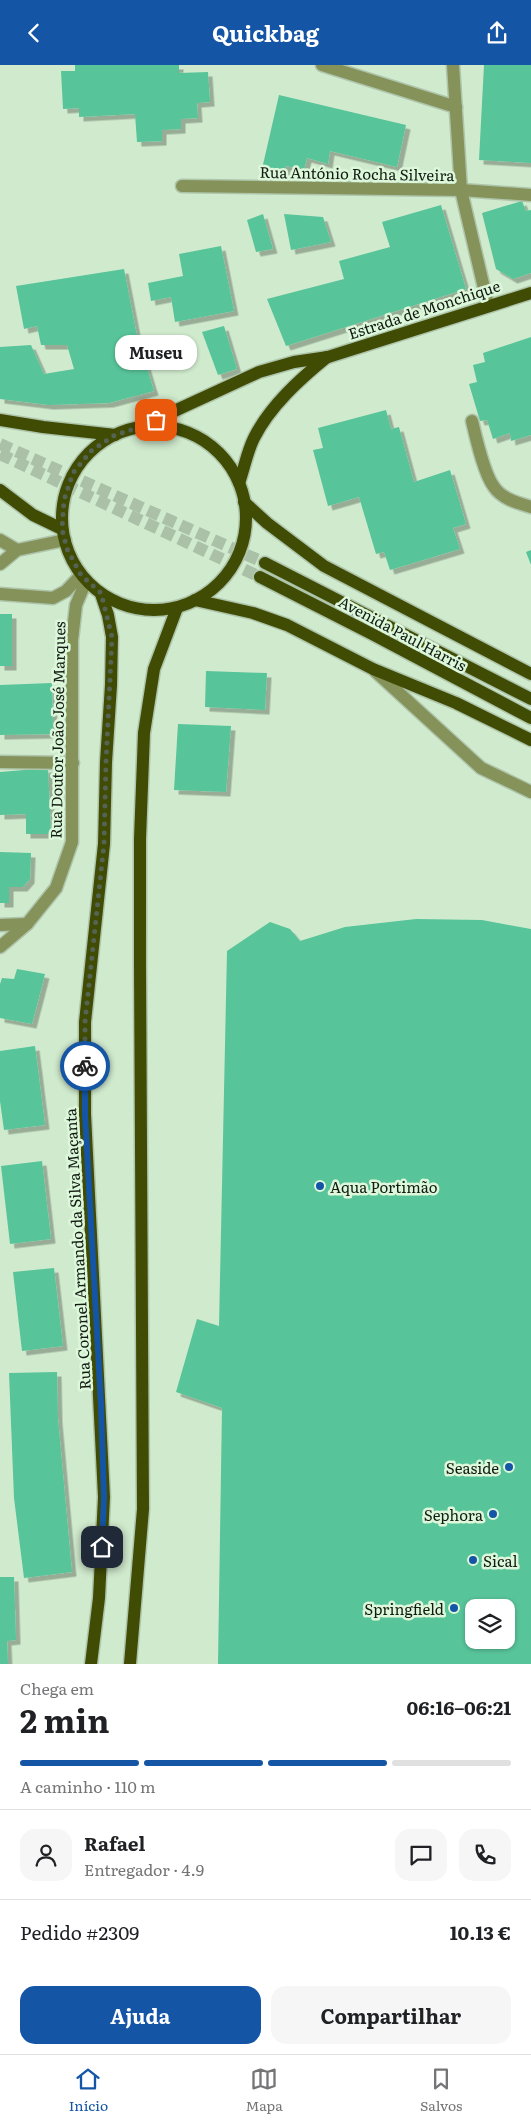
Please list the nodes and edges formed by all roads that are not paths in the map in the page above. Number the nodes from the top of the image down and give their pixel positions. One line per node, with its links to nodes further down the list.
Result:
1 (322, 65): 3 (street)
2 (453, 65): 3 (street)
3 (456, 107): 5 (street)
4 (182, 186): 5 (street, Rua António Rocha Silveira)
5 (461, 190): 6 (street, Rua António Rocha Silveira); 8 (street)
6 (531, 195)
7 (531, 293): 8 (main road, Estrada de Monchique)
8 (488, 305): 9 (main road, Estrada de Monchique)
9 (328, 357): 12 (main road); 14 (main road)
10 (0, 420): 13 (main road)
11 (472, 421): 17 (street)
12 (140, 427): 13 (main road); 14 (main road)
13 (115, 435): 18 (main road)
14 (239, 483): 16 (main road)
15 (0, 490): 18 (main road)
16 (244, 502): 27 (main road); 30 (main road)
17 (531, 507)
18 (64, 535): 20 (street); 24 (main road)
19 (0, 540): 20 (street)
20 (17, 550): 22 (street)
21 (265, 563): 31 (main road, Avenida Paul Harris)
22 (0, 564)
23 (260, 577): 32 (main road, Avenida Paul Harris)
24 (84, 578): 25 (main road); 26 (street); 35 (street, Rua Doutor João José Marques)
25 (101, 593): 28 (main road); 40 (main road, Rua Coronel Armando da Silva Maçanta)
26 (0, 595)
27 (196, 600): 28 (main road); 29 (main road)
28 (177, 608): 41 (main road)
29 (373, 669): 33 (main road); 36 (street)
30 (531, 673)
31 (531, 699)
32 (531, 718)
33 (531, 740)
34 (0, 762): 35 (street)
35 (73, 763): 37 (street, Rua Doutor João José Marques)
36 (531, 792)
37 (27, 924): 38 (street); 39 (street, Rua Doutor João José Marques)
38 (0, 925)
39 (0, 947)
40 (91, 1664)
41 (130, 1664)

